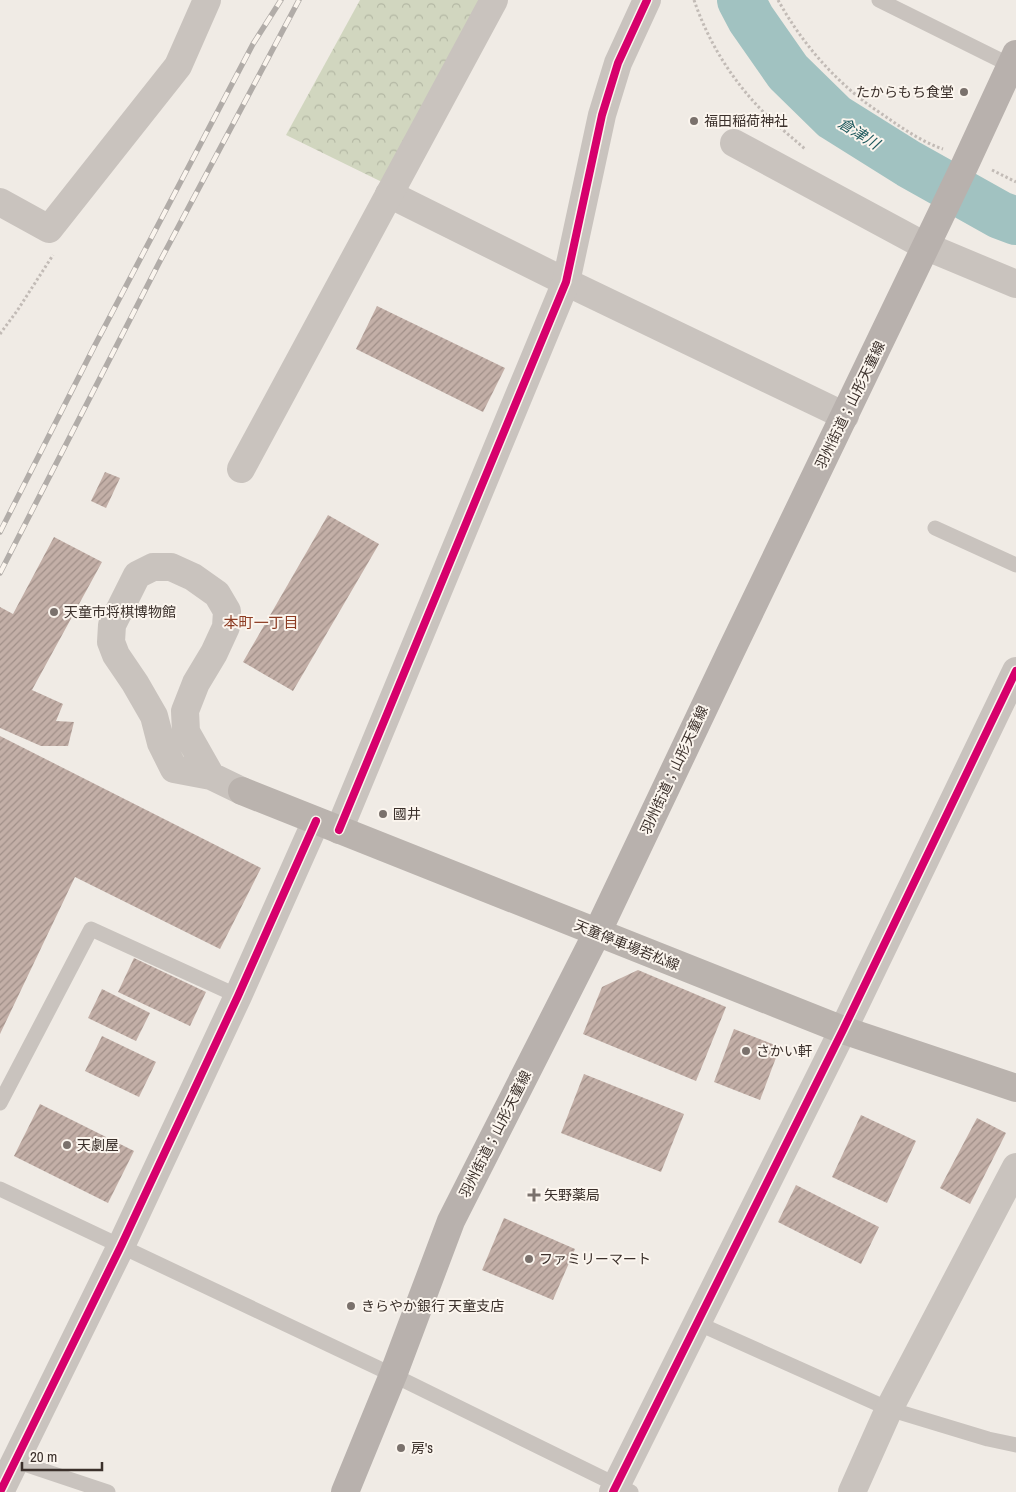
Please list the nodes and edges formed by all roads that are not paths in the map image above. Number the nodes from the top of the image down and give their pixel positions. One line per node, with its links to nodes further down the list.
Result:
1 (207, 0): 8 (street)
2 (494, 0): 7 (street)
3 (647, 0): 10 (street)
4 (879, 0): 5 (lane)
5 (1014, 62): 9 (main road, 羽州街道；山形天童線)
6 (734, 143): 9 (street)
7 (389, 194): 10 (street); 13 (street)
8 (0, 202)
9 (928, 241): 11 (street); 12 (main road, 羽州街道；山形天童線)
10 (566, 282): 12 (street); 19 (street)
11 (1016, 284)
12 (845, 416): 20 (main road, 羽州街道；山形天童線)
13 (241, 469)
14 (934, 528): 15 (lane)
15 (1016, 565)
16 (1016, 671): 22 (street)
17 (211, 776): 17 (street); 18 (street)
18 (242, 791): 19 (main road, 天童停車場若松線)
19 (328, 825): 20 (main road, 天童停車場若松線); 21 (street)
20 (597, 933): 22 (main road, 天童停車場若松線); 29 (main road, 羽州街道；山形天童線)
21 (238, 996): 24 (lane); 27 (street)
22 (843, 1030): 23 (main road, 天童停車場若松線); 28 (street)
23 (1016, 1088)
24 (0, 1103)
25 (1016, 1167): 30 (street)
26 (0, 1189): 27 (lane)
27 (121, 1246): 29 (lane); 32 (street)
28 (697, 1323): 30 (lane); 33 (street)
29 (393, 1374): 33 (lane); 36 (main road, 羽州街道；山形天童線)
30 (889, 1409): 31 (lane); 37 (street)
31 (1016, 1445)
32 (15, 1461): 34 (street); 35 (lane)
33 (620, 1490)
34 (0, 1492)
35 (108, 1492)
36 (345, 1492)
37 (852, 1492)

